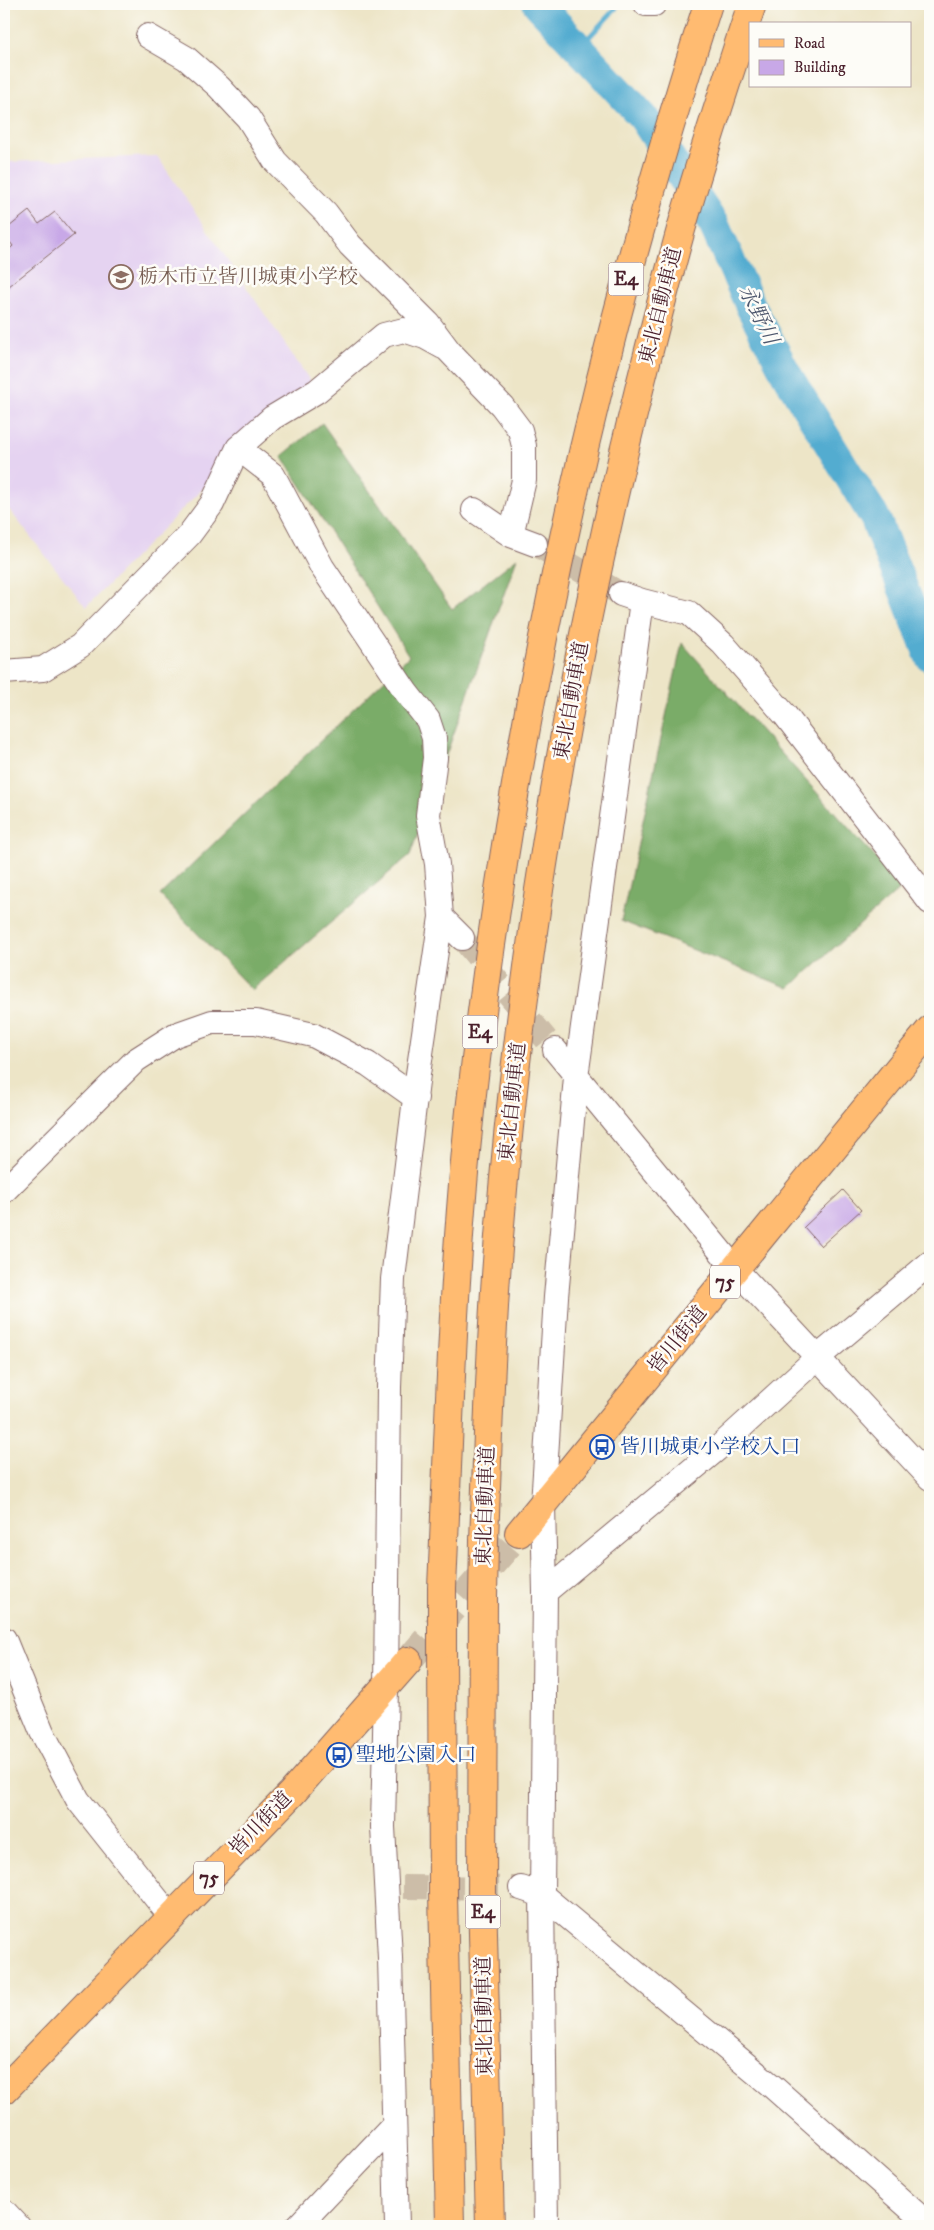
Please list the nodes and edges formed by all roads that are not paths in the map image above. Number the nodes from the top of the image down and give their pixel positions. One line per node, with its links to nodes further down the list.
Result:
1 (646, 4): 2 (street)
2 (654, 4)
3 (708, 4): 38 (main road, 東北自動車道 / E4, bridge)
4 (752, 4): 39 (main road, 東北自動車道 / E4, bridge)
5 (148, 36): 6 (street)
6 (449, 351): 7 (street); 9 (street)
7 (238, 448): 11 (street); 13 (street)
8 (474, 510): 9 (street)
9 (511, 535): 10 (street)
10 (535, 544)
11 (4, 672)
12 (930, 902): 17 (street)
13 (441, 917): 14 (street); 18 (street)
14 (462, 938)
15 (930, 1030): 21 (main road, 皆川街道 / 75)
16 (555, 1050): 17 (street)
17 (576, 1077): 21 (street); 24 (street)
18 (416, 1098): 19 (street); 29 (street)
19 (4, 1191)
20 (930, 1263): 22 (street)
21 (735, 1269): 22 (street); 24 (main road, 皆川街道 / 75)
22 (817, 1358): 23 (street); 26 (street)
23 (930, 1478)
24 (543, 1505): 25 (main road, 皆川街道 / 75); 26 (street)
25 (519, 1533)
26 (545, 1592): 30 (street)
27 (4, 1639): 31 (street)
28 (408, 1661): 29 (main road, 皆川街道 / 75)
29 (386, 1687): 31 (main road, 皆川街道 / 75); 33 (street)
30 (532, 1892): 40 (street); 41 (street)
31 (171, 1917): 32 (main road, 皆川街道 / 75)
32 (4, 2090)
33 (394, 2125): 36 (street); 37 (street)
34 (4, 2211): 35 (street)
35 (18, 2226)
36 (298, 2226)
37 (397, 2226)
38 (450, 2226)
39 (490, 2226)
40 (546, 2226)
41 (930, 2226)

